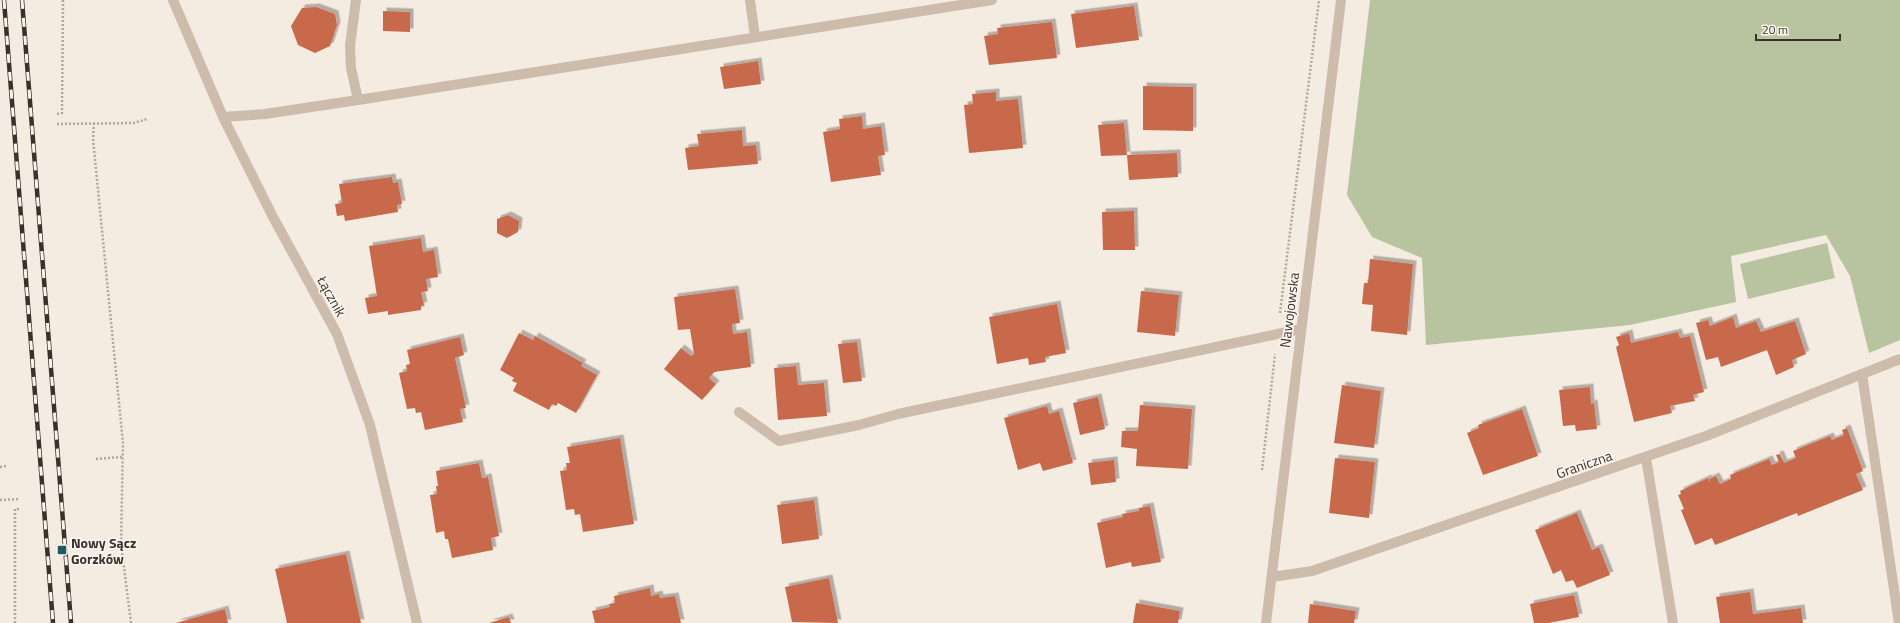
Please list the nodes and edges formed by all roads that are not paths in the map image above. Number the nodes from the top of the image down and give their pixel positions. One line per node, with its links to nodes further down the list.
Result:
1 (173, 0): 8 (street, Łącznik)
2 (356, 0): 7 (street)
3 (750, 0): 6 (street)
4 (992, 0): 6 (street)
5 (1341, 0): 9 (street, Nawojowska)
6 (755, 37): 7 (street)
7 (358, 100): 8 (street)
8 (223, 117): 15 (street, Łącznik)
9 (1301, 329): 12 (street); 14 (street, Nawojowska)
10 (1900, 359): 11 (street, Graniczna)
11 (1862, 374): 13 (street, Graniczna); 18 (street)
12 (739, 412)
13 (1646, 458): 14 (street, Graniczna); 17 (street)
14 (1272, 577): 16 (street, Nawojowska)
15 (416, 623)
16 (1266, 623)
17 (1673, 623)
18 (1898, 623)

